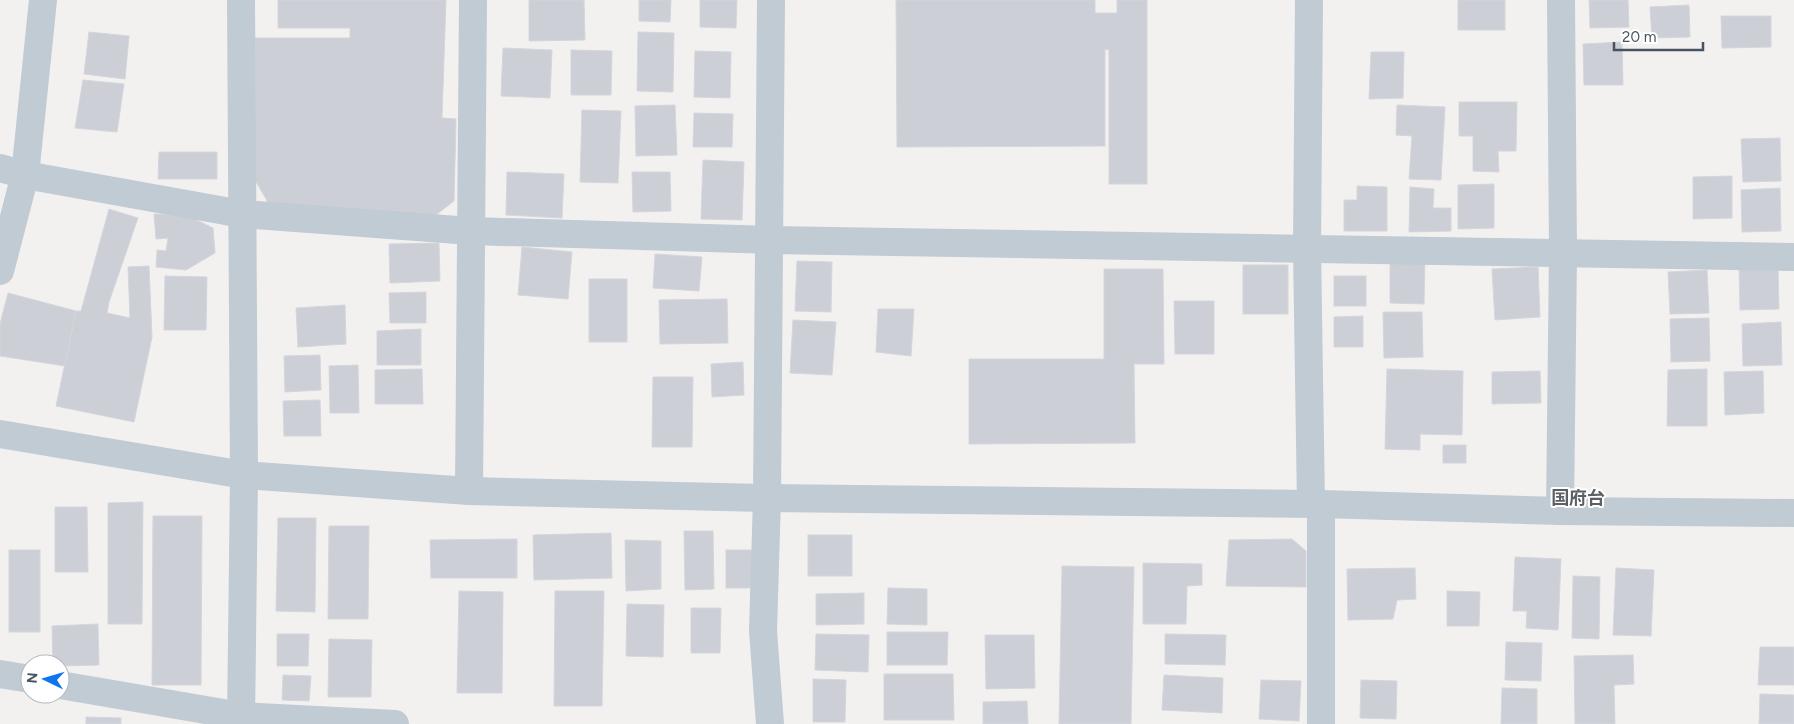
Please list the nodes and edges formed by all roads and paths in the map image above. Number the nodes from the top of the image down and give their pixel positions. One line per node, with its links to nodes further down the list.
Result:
1 (43, 0): 7 (street)
2 (241, 0): 8 (street)
3 (472, 0): 9 (street)
4 (771, 0): 10 (street)
5 (1309, 0): 11 (street)
6 (1561, 0): 12 (street)
7 (12, 171): 8 (street); 14 (street)
8 (242, 214): 9 (street); 16 (street)
9 (471, 231): 10 (street); 17 (street)
10 (770, 240): 11 (street); 18 (street)
11 (1307, 249): 12 (street); 19 (street)
12 (1563, 252): 13 (street); 20 (street)
13 (1794, 257)
14 (0, 272)
15 (0, 434): 16 (street)
16 (244, 475): 17 (street); 25 (street)
17 (468, 491): 18 (street)
18 (767, 498): 19 (street); 27 (street)
19 (1316, 504): 20 (street); 28 (street)
20 (1560, 512): 21 (street)
21 (1794, 513)
22 (0, 674): 23 (street)
23 (20, 677)
24 (70, 686): 25 (street)
25 (241, 720): 26 (street)
26 (395, 724)
27 (770, 724)
28 (1320, 724)

